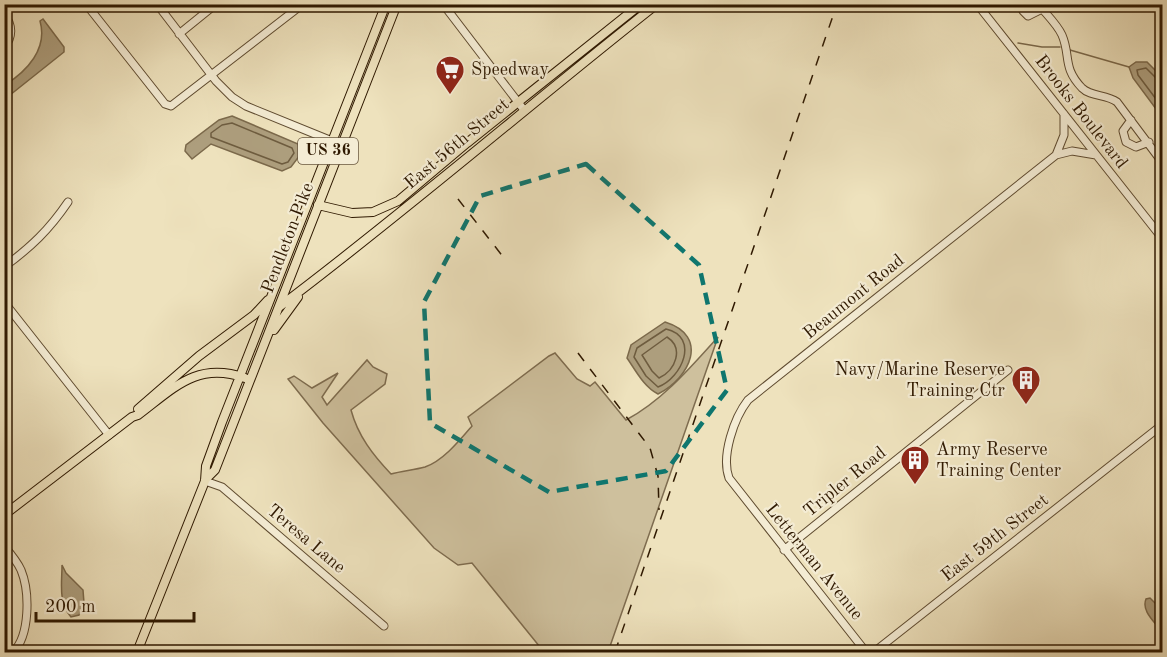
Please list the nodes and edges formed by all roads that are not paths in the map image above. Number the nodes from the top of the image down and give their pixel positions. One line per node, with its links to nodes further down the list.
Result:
1 (86, 4): 16 (street)
2 (157, 4): 14 (street)
3 (216, 4): 14 (street)
4 (303, 4): 16 (street)
5 (386, 4): 21 (main road, Pendleton Pike / US 36)
6 (397, 4): 27 (main road, Pendleton Pike / US 36)
7 (443, 4): 17 (street)
8 (641, 4): 17 (main road, East 56th Street)
9 (657, 4): 18 (main road, East 56th Street)
10 (977, 4): 19 (street, Brooks Boulevard)
11 (1028, 4): 12 (street)
12 (1040, 7): 20 (street)
13 (4, 14): 15 (street)
14 (179, 34): 16 (street)
15 (4, 48)
16 (212, 76): 21 (street)
17 (518, 102): 18 (street); 27 (main road, East 56th Street)
18 (524, 110): 30 (main road, East 56th Street)
19 (1064, 114): 23 (street); 24 (street, Brooks Boulevard)
20 (1131, 120): 22 (street); 22 (street)
21 (332, 141): 31 (main road, Pendleton Pike / US 36)
22 (1149, 142): 25 (street)
23 (1056, 154): 24 (street); 42 (street, Beaumont Road)
24 (1096, 155): 28 (street, Brooks Boulevard)
25 (1162, 162)
26 (68, 202): 29 (street)
27 (318, 205): 33 (main road, Pendleton Pike / US 36)
28 (1162, 238)
29 (4, 267)
30 (309, 285): 33 (main road, East 56th Street); 34 (main road)
31 (271, 297): 36 (main road, Pendleton Pike / US 36); 38 (main road)
32 (4, 302): 40 (street)
33 (278, 308): 34 (main road, Pendleton Pike / US 36)
34 (261, 351): 37 (main road, Pendleton Pike / US 36)
35 (1008, 370): 45 (street, Tripler Road)
36 (240, 376): 37 (main road); 38 (main road); 41 (main road, Pendleton Pike / US 36)
37 (250, 380): 41 (main road, Pendleton Pike / US 36)
38 (132, 417): 40 (main road)
39 (1162, 425): 50 (street, East 59th Street)
40 (108, 435): 43 (main road)
41 (205, 481): 46 (street, Teresa Lane); 48 (main road, Pendleton Pike / US 36)
42 (737, 491): 45 (street, Letterman Avenue)
43 (4, 515)
44 (4, 546): 47 (street)
45 (784, 550): 49 (street, Letterman Avenue)
46 (384, 626)
47 (12, 652)
48 (137, 652)
49 (866, 652)
50 (874, 652)

